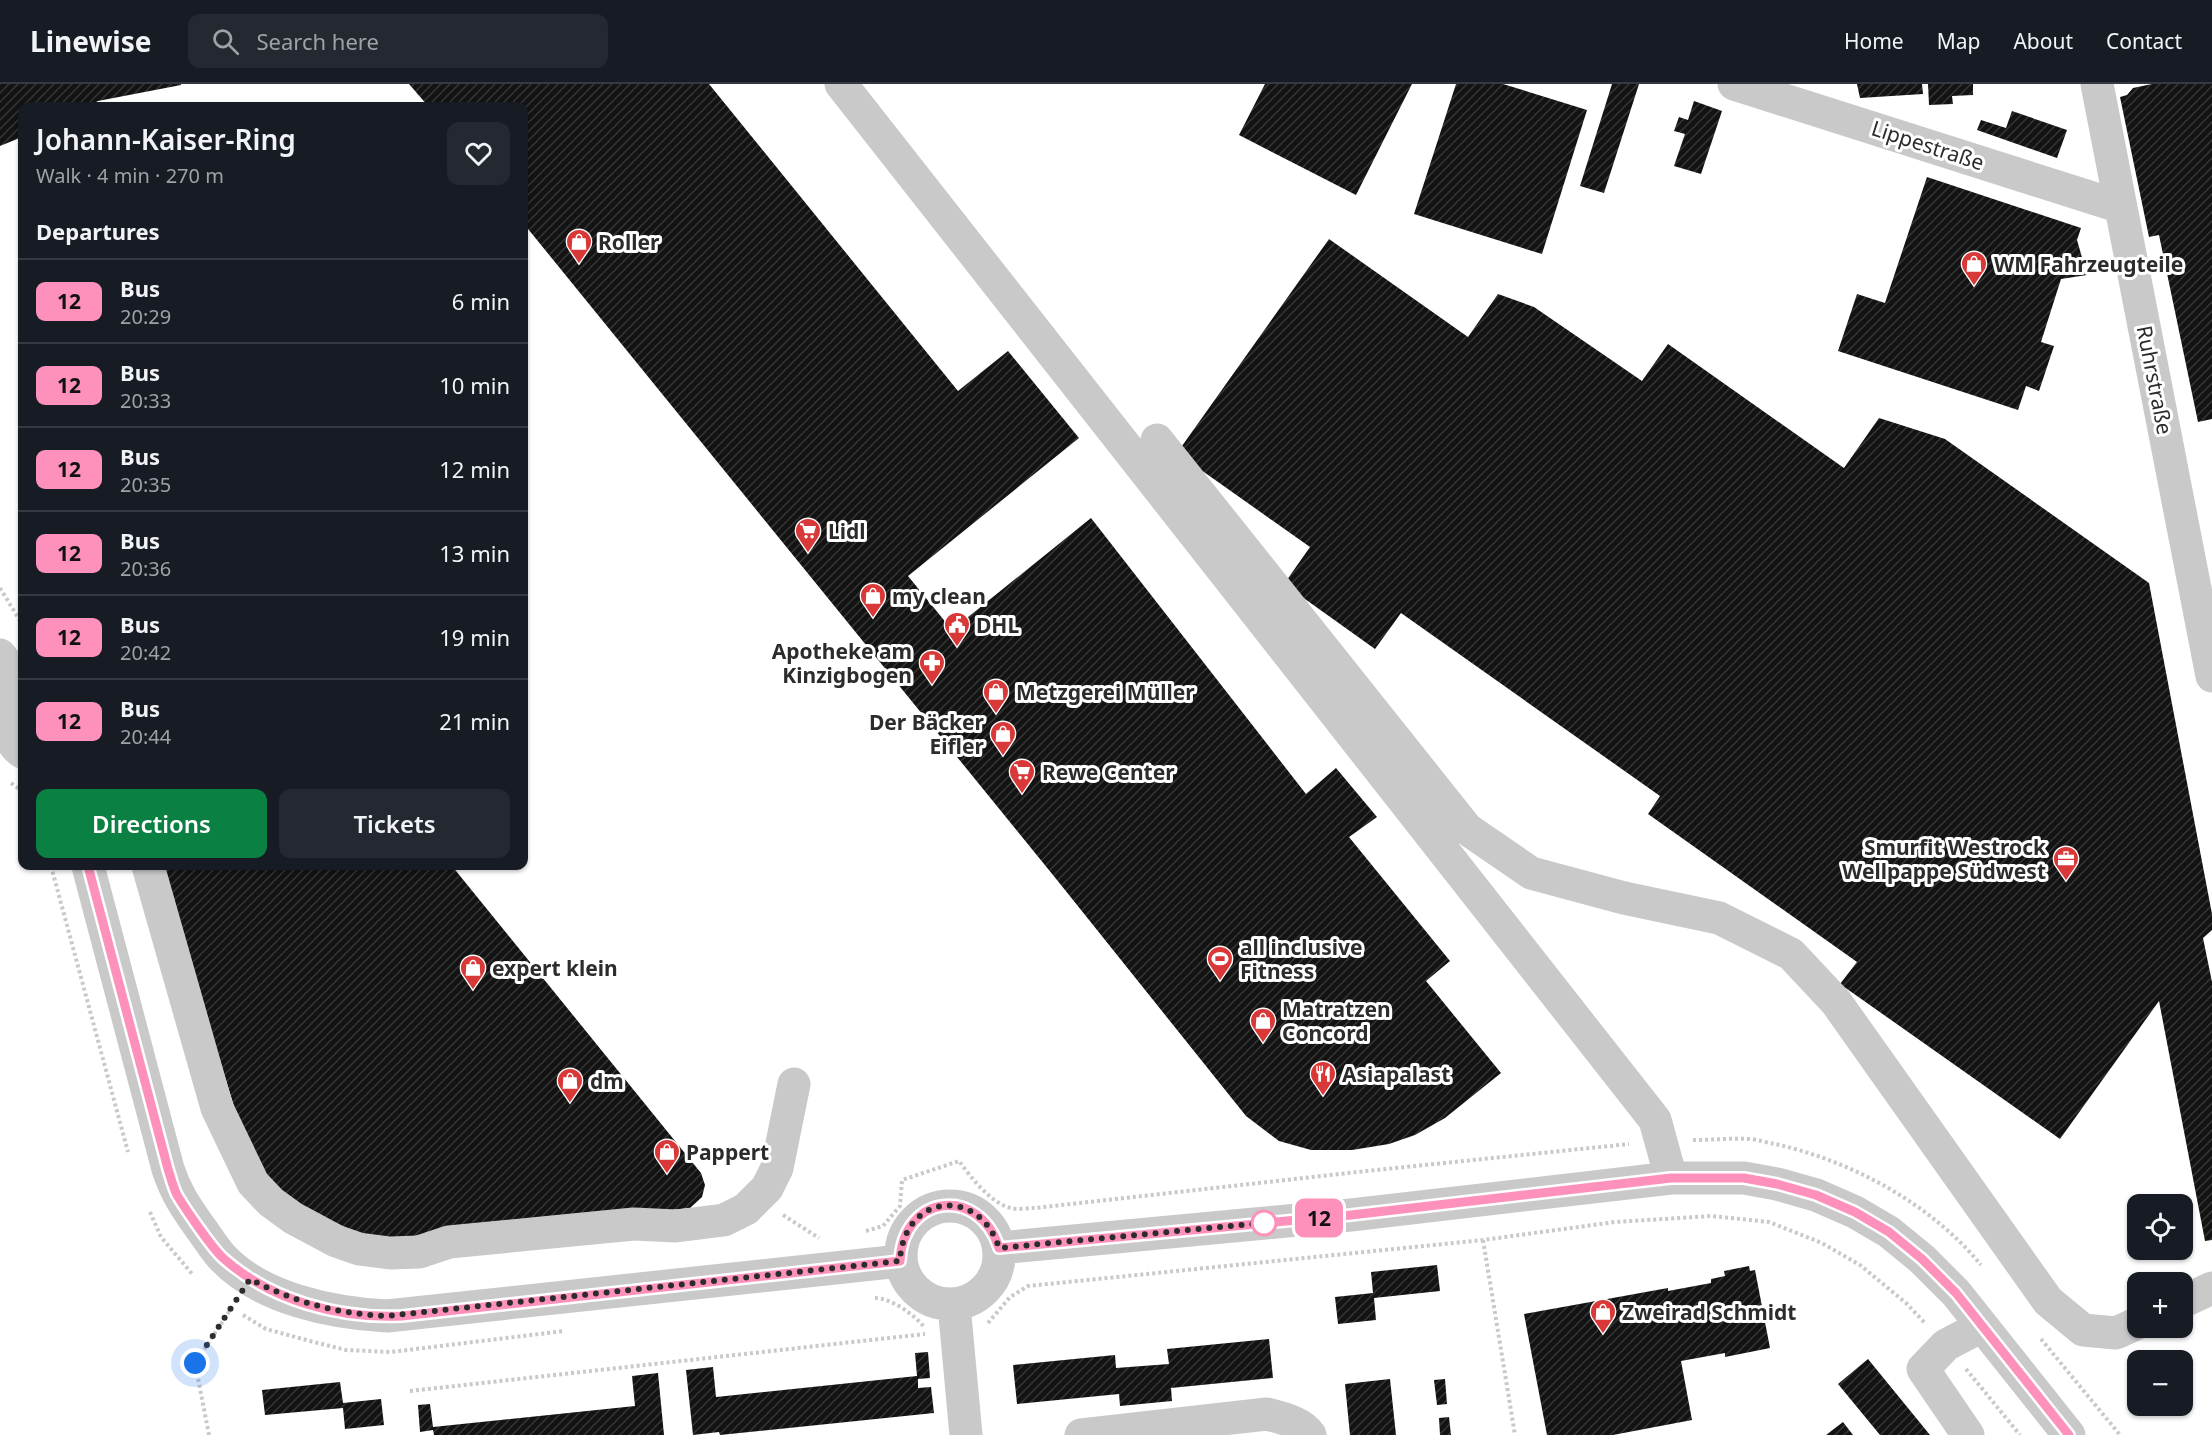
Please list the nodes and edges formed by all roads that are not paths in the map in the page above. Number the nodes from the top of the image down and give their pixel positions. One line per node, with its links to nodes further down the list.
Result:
1 (841, 84): 12 (street)
2 (1734, 84): 4 (street, Lippestraße)
3 (2097, 84): 4 (street, Ruhrstraße)
4 (2121, 207): 7 (street, Ruhrstraße)
5 (1157, 440): 19 (street)
6 (13, 669): 8 (street)
7 (2212, 676)
8 (18, 749)
9 (89, 870): 14 (street)
10 (149, 870): 11 (street)
11 (794, 1084)
12 (1671, 1178): 13 (street); 18 (street)
13 (999, 1248): 14 (street); 17 (street)
14 (900, 1261): 17 (street)
15 (2212, 1288): 16 (street)
16 (2193, 1297)
17 (955, 1318): 21 (street)
18 (1982, 1326): 20 (street); 24 (street)
19 (2127, 1328)
20 (2065, 1433)
21 (966, 1435)
22 (1081, 1435): 23 (street)
23 (1310, 1435)
24 (1968, 1435)

